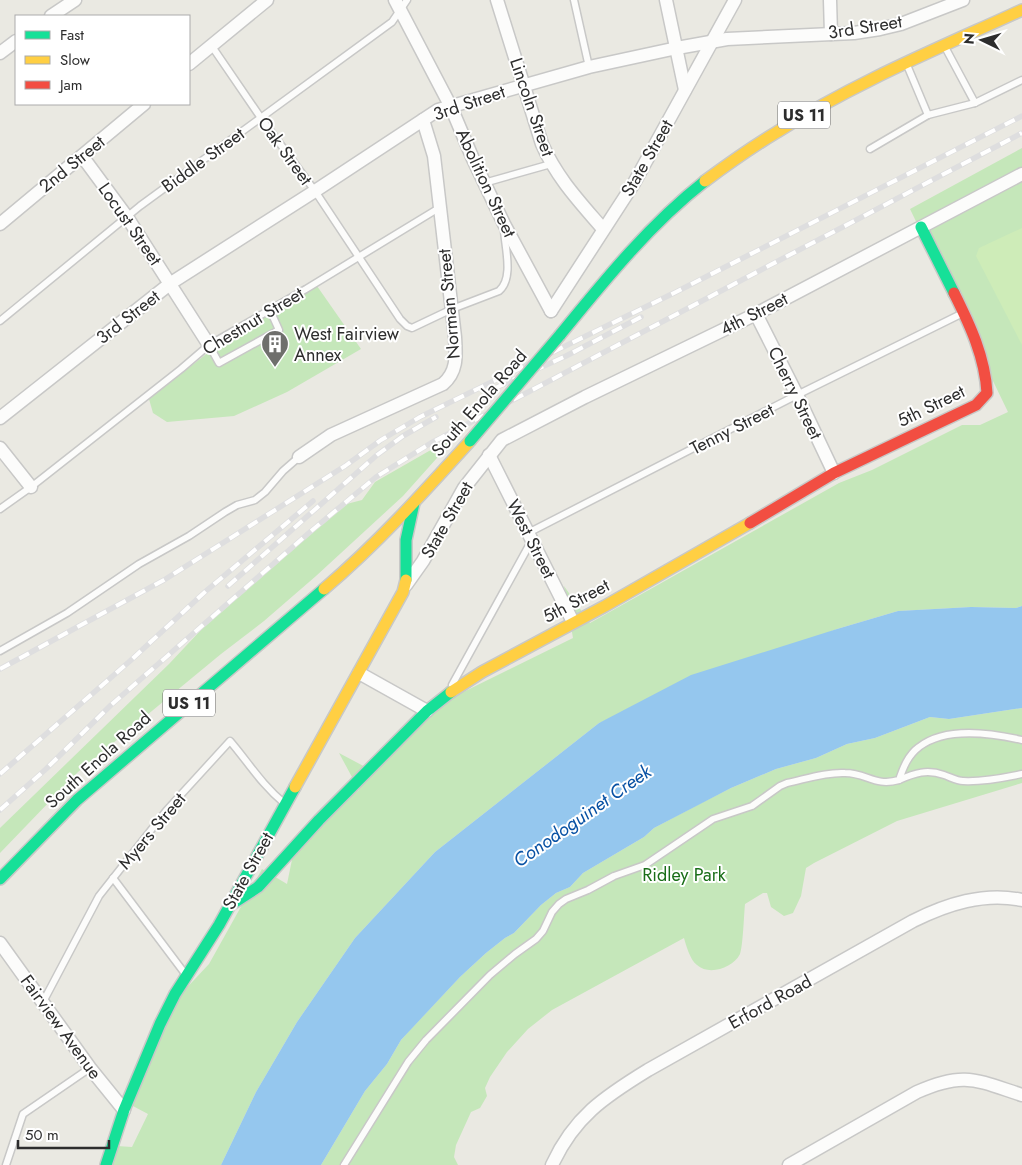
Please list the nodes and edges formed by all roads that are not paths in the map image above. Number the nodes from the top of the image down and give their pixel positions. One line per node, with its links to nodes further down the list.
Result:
1 (75, 0): 11 (street)
2 (267, 0): 17 (street)
3 (498, 0): 25 (street, Lincoln Street)
4 (574, 0): 23 (lane)
5 (666, 0): 19 (street)
6 (735, 0): 15 (street, State Street)
7 (830, 0): 14 (street)
8 (962, 0): 14 (street, 3rd Street)
9 (401, 3): 29 (street, Abolition Street); 31 (lane, Biddle Street)
10 (1022, 10): 13 (main road, South Enola Road / US 11)
11 (52, 15)
12 (1022, 21): 13 (main road)
13 (995, 22): 18 (main road, South Enola Road / US 11)
14 (831, 34): 15 (street, 3rd Street)
15 (712, 41): 19 (street, 3rd Street); 26 (street, State Street)
16 (15, 43): 20 (street)
17 (211, 45): 21 (street); 31 (lane, Oak Street)
18 (945, 45): 22 (main road, South Enola Road / US 11); 27 (lane)
19 (677, 48): 23 (street, 3rd Street); 26 (street)
20 (0, 53)
21 (190, 63)
22 (906, 64): 30 (lane); 61 (main road, South Enola Road / US 11, bridge)
23 (589, 67): 25 (street, 3rd Street)
24 (1022, 80): 27 (lane)
25 (524, 85): 29 (street, 3rd Street); 35 (street, Lincoln Street)
26 (685, 90): 44 (street, State Street)
27 (975, 102): 30 (lane)
28 (143, 105): 34 (street, 2nd Street)
29 (451, 107): 32 (street, 3rd Street); 37 (street, Abolition Street)
30 (928, 114): 33 (lane)
31 (261, 118): 38 (lane, Oak Street); 40 (lane, Biddle Street)
32 (423, 120): 38 (street, 3rd Street); 39 (street, Norman Street)
33 (870, 149)
34 (82, 156): 40 (street, Locust Street); 41 (street, 2nd Street)
35 (551, 164): 37 (lane); 44 (street, Lincoln Street)
36 (1022, 174): 43 (street, 4th Street)
37 (484, 183): 42 (street, Abolition Street)
38 (315, 191): 45 (lane, Oak Street); 46 (street, 3rd Street)
39 (439, 208): 45 (lane, Chestnut Street); 47 (street, Norman Street)
40 (126, 216): 46 (street, Locust Street); 52 (lane, Biddle Street)
41 (0, 224)
42 (504, 224): 47 (lane); 49 (street, Abolition Street)
43 (921, 227): 50 (main road); 51 (street, 4th Street)
44 (603, 229): 49 (street, State Street)
45 (360, 256): 47 (lane, Oak Street); 48 (lane, Chestnut Street)
46 (171, 284): 53 (street, Locust Street); 55 (street, 3rd Street)
47 (452, 309): 58 (street, Norman Street)
48 (270, 310): 53 (lane, Chestnut Street); 53 (lane)
49 (551, 311)
50 (964, 312): 54 (lane, Tenny Street); 59 (main road, 5th Street)
51 (756, 314): 54 (street, Cherry Street); 57 (street, 4th Street)
52 (0, 321)
53 (209, 345): 60 (lane, Chestnut Street)
54 (797, 395): 59 (street, Cherry Street); 63 (lane, Tenny Street)
55 (0, 418)
56 (0, 448): 60 (street)
57 (489, 455): 63 (street, West Street); 66 (street, State Street)
58 (299, 457): 68 (lane)
59 (834, 473): 67 (main road, 5th Street)
60 (31, 487): 62 (lane, Chestnut Street)
61 (414, 503): 64 (main road, South Enola Road / US 11); 65 (main road, State Street)
62 (0, 509)
63 (530, 537): 67 (street, West Street); 70 (lane)
64 (388, 540): 65 (main road, State Street); 77 (main road, South Enola Road / US 11)
65 (406, 569): 66 (main road, State Street)
66 (406, 584): 69 (main road, State Street)
67 (573, 622): 70 (main road, 5th Street)
68 (0, 651)
69 (358, 673): 71 (street); 75 (main road, State Street)
70 (446, 694): 71 (main road, 5th Street)
71 (427, 711): 79 (main road, 5th Street)
72 (1022, 740): 74 (lane)
73 (1022, 774): 74 (lane)
74 (899, 780): 88 (lane)
75 (285, 803): 76 (lane, Myers Street); 79 (main road, State Street)
76 (112, 878): 81 (lane); 82 (lane, Myers Street)
77 (0, 879)
78 (1022, 900): 89 (street, Erford Road)
79 (229, 906): 81 (main road, State Street)
80 (0, 943): 82 (street, Fairview Avenue)
81 (187, 976): 85 (main road, State Street)
82 (44, 1002): 83 (street, Fairview Avenue)
83 (90, 1068): 85 (street, Fairview Avenue); 86 (lane)
84 (1022, 1095): 90 (street)
85 (124, 1110): 87 (main road, State Street)
86 (6, 1165)
87 (106, 1165)
88 (344, 1165)
89 (552, 1165)
90 (789, 1165)

